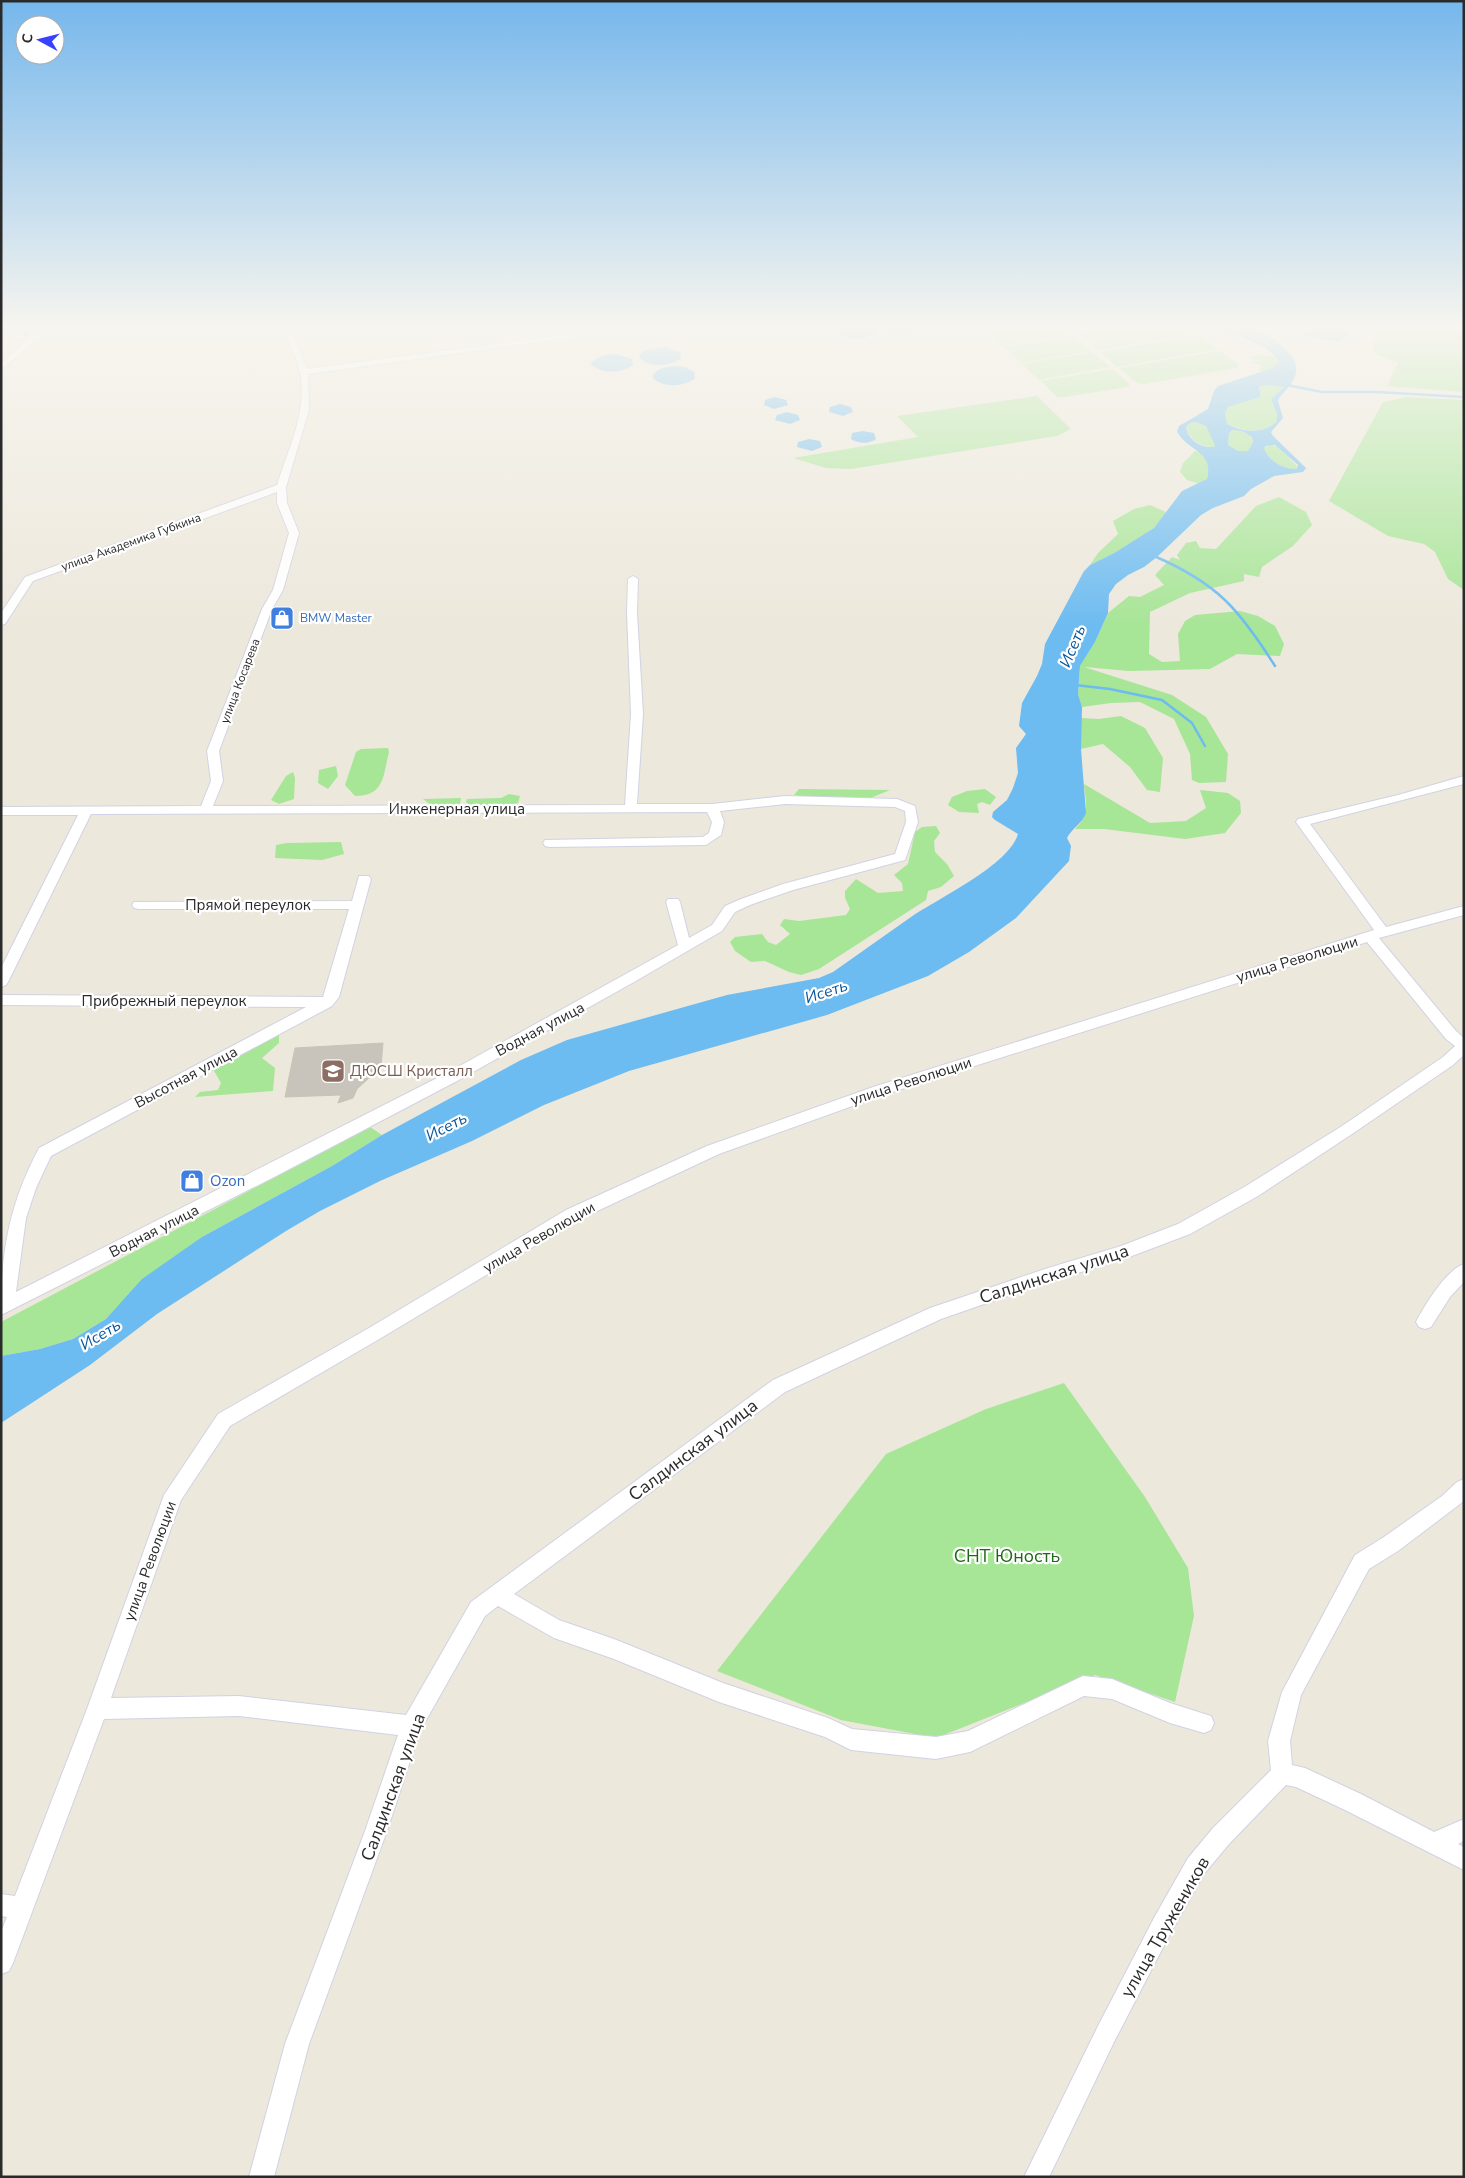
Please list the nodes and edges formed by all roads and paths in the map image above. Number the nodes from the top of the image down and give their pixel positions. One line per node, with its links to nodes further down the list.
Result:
1 (300, 427): 2 (street, улица Косарева)
2 (281, 487): 4 (street, улица Академика Губкина); 8 (street, улица Косарева)
3 (633, 579): 6 (street)
4 (1, 622)
5 (1464, 780): 18 (street)
6 (631, 808): 7 (street, Инженерная улица); 8 (street, Инженерная улица)
7 (712, 808): 9 (street, Инженерная улица); 12 (street)
8 (206, 809): 10 (street, Инженерная улица)
9 (910, 809): 19 (street, Водная улица)
10 (87, 810): 11 (street, Инженерная улица); 20 (street)
11 (1, 811)
12 (549, 843)
13 (364, 879): 16 (street)
14 (673, 902): 19 (street)
15 (139, 905): 16 (street, Прямой переулок)
16 (357, 905): 22 (street)
17 (1464, 910): 18 (street, улица Революции)
18 (1377, 934): 23 (street); 29 (street, улица Революции)
19 (685, 947): 25 (street, Водная улица)
20 (1, 982)
21 (1, 1000): 22 (street, Прибрежный переулок)
22 (326, 1002): 25 (street, Высотная улица)
23 (1464, 1046): 28 (street, Салдинская улица)
24 (1464, 1271): 26 (street)
25 (4, 1306)
26 (1425, 1322)
27 (1464, 1488): 32 (street)
28 (497, 1595): 30 (street); 31 (street, Салдинская улица)
29 (97, 1709): 31 (street); 36 (street, улица Революции)
30 (1204, 1723)
31 (411, 1726): 38 (street, Салдинская улица)
32 (1282, 1774): 34 (street); 39 (street, улица Тружеников)
33 (1464, 1830): 34 (street)
34 (1433, 1844): 35 (street)
35 (1464, 1859)
36 (11, 1906): 37 (street, улица Революции)
37 (1, 1963)
38 (261, 2177)
39 (1036, 2177)

